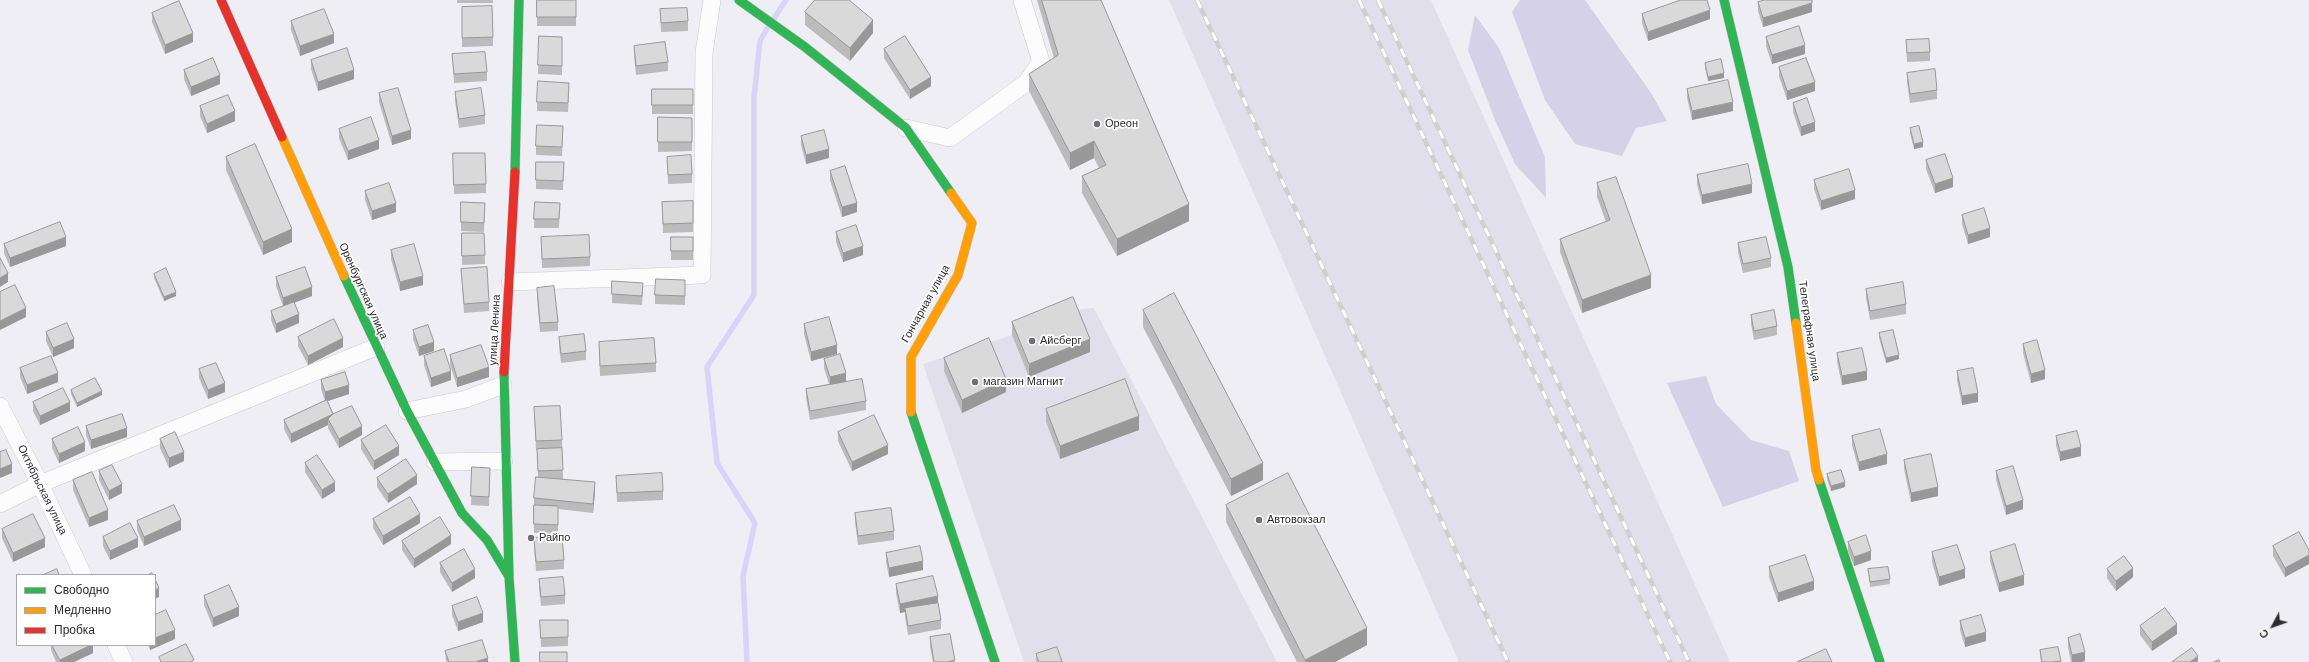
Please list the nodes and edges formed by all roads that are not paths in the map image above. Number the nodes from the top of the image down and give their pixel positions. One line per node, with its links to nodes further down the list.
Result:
1 (220, 0): 9 (street, Оренбургская улица)
2 (520, 0): 8 (street, улица Ленина)
3 (712, 0): 8 (street)
4 (1022, 0): 7 (street)
5 (1724, 0): 23 (street, Телеграфная улица)
6 (742, 2): 7 (street, Гончарная улица)
7 (906, 128): 22 (street, Гончарная улица)
8 (510, 282): 10 (street, улица Ленина)
9 (376, 347): 12 (street, Оренбургская улица); 15 (street)
10 (504, 385): 12 (street); 13 (street, улица Ленина)
11 (0, 406): 15 (street, Октябрьская улица)
12 (407, 411): 14 (street, Оренбургская улица)
13 (504, 461): 14 (street); 18 (street, улица Ленина)
14 (435, 462): 18 (street, Оренбургская улица)
15 (40, 484): 16 (street); 17 (street, Октябрьская улица)
16 (0, 504)
17 (83, 574)
18 (509, 577): 21 (street, улица Ленина)
19 (116, 646): 20 (street)
20 (124, 662)
21 (515, 662)
22 (995, 662)
23 (1880, 662)

